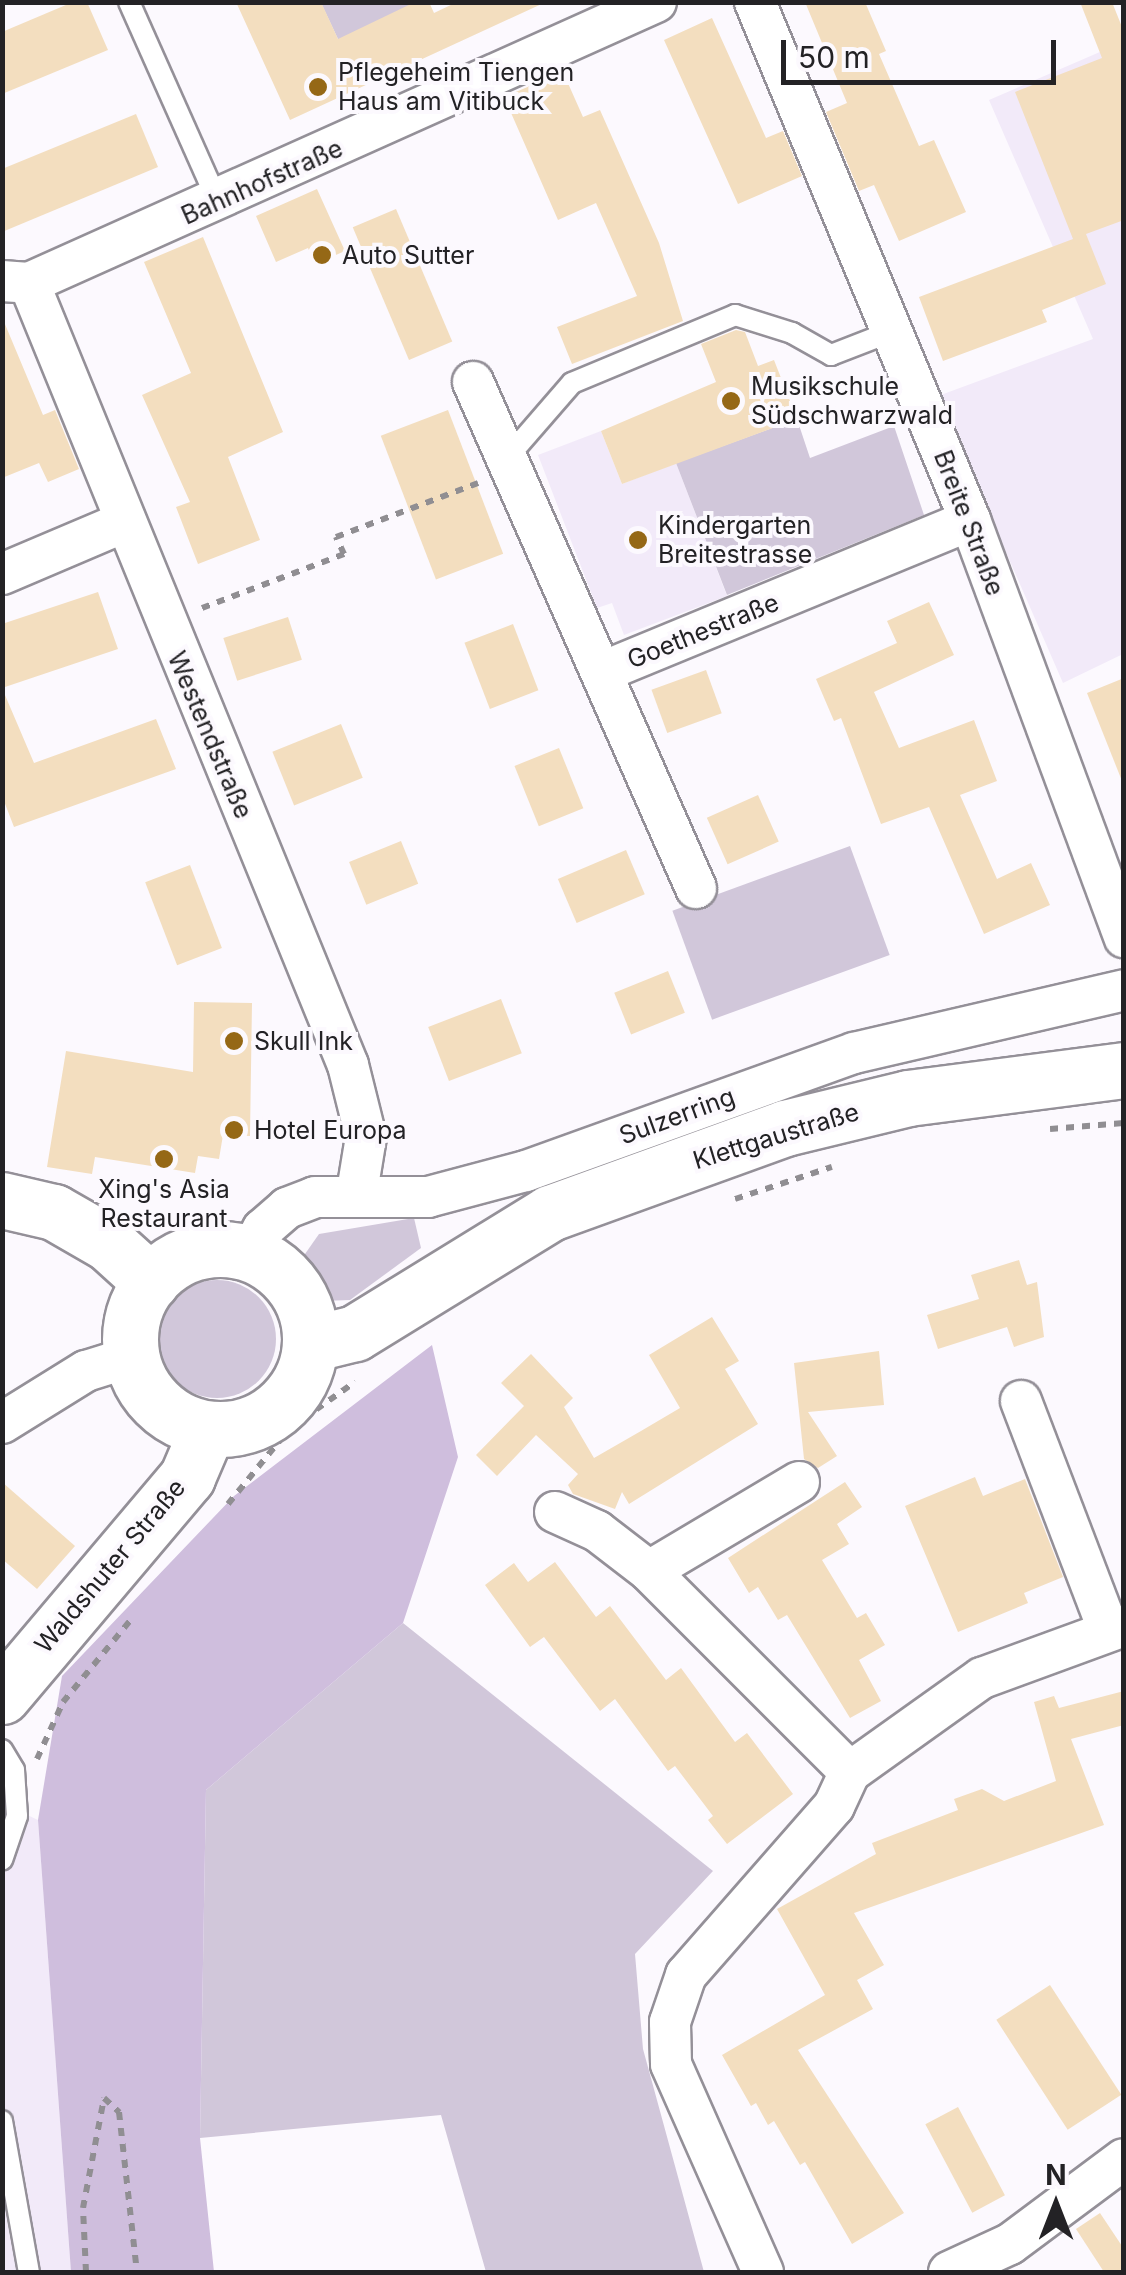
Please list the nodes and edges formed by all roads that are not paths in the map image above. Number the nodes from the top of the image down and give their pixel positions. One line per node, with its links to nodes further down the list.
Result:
1 (129, 2): 4 (lane)
2 (755, 2): 6 (street, Breite Straße)
3 (646, 5): 4 (street, Bahnhofstraße)
4 (218, 202): 5 (street, Bahnhofstraße)
5 (16, 282): 10 (street, Westendstraße)
6 (892, 331): 8 (lane); 9 (street, Breite Straße)
7 (472, 382): 8 (street, Goethestraße)
8 (510, 464): 12 (street, Goethestraße)
9 (970, 520): 12 (street, Goethestraße); 14 (street, Breite Straße)
10 (122, 522): 11 (street); 17 (street, Westendstraße)
11 (2, 574)
12 (602, 672): 13 (street, Goethestraße)
13 (696, 888)
14 (1124, 937)
15 (1124, 990): 17 (street, Sulzerring)
16 (1124, 1070): 21 (main road, Klettgaustraße)
17 (358, 1192): 19 (street, Sulzerring)
18 (2, 1200): 20 (main road)
19 (250, 1253): 20 (main road); 21 (main road)
20 (151, 1282): 22 (main road)
21 (310, 1344): 25 (main road)
22 (131, 1357): 24 (street); 25 (main road)
23 (1021, 1401): 29 (street)
24 (2, 1423)
25 (206, 1430): 30 (main road, Waldshuter Straße)
26 (799, 1482): 28 (street)
27 (556, 1512): 28 (street)
28 (648, 1571): 32 (street)
29 (1116, 1628): 32 (street)
30 (2, 1696)
31 (2, 1750): 33 (lane)
32 (850, 1772): 37 (street)
33 (3, 1857)
34 (2, 2122): 36 (lane)
35 (1124, 2159): 38 (street)
36 (29, 2272)
37 (762, 2272)
38 (949, 2272)

